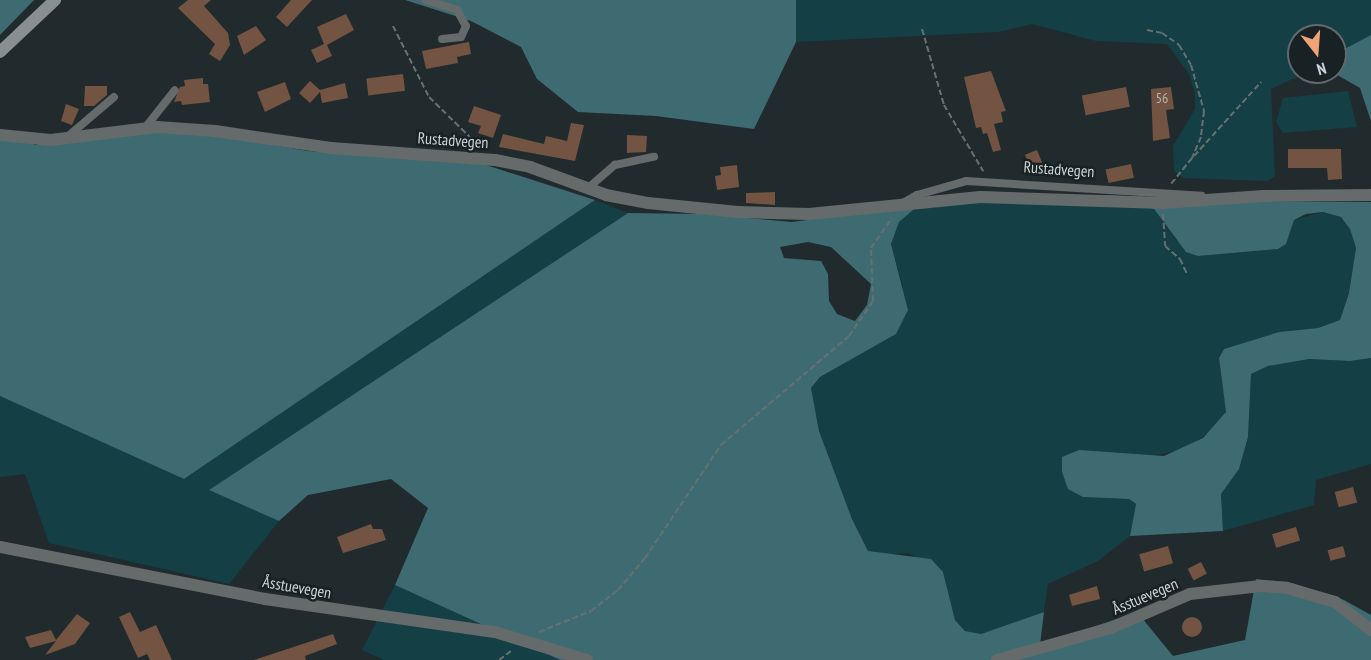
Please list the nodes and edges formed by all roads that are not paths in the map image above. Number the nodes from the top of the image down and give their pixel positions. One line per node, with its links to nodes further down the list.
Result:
1 (55, 0): 4 (main road)
2 (425, 0): 3 (lane)
3 (442, 39)
4 (0, 52)
5 (175, 90): 7 (lane)
6 (114, 97): 9 (lane)
7 (145, 128): 9 (street, Rustadvegen); 11 (street, Rustadvegen)
8 (0, 135): 9 (street, Rustadvegen)
9 (65, 138)
10 (654, 157): 11 (lane)
11 (586, 189): 14 (street, Rustadvegen)
12 (1371, 195): 13 (street, Rustadvegen)
13 (1163, 197): 14 (street, Rustadvegen); 14 (lane, Rustadvegen)
14 (900, 205)
15 (0, 547): 17 (street, Åsstuevegen)
16 (1371, 630): 18 (street, Åsstuevegen)
17 (587, 660)
18 (997, 660)

